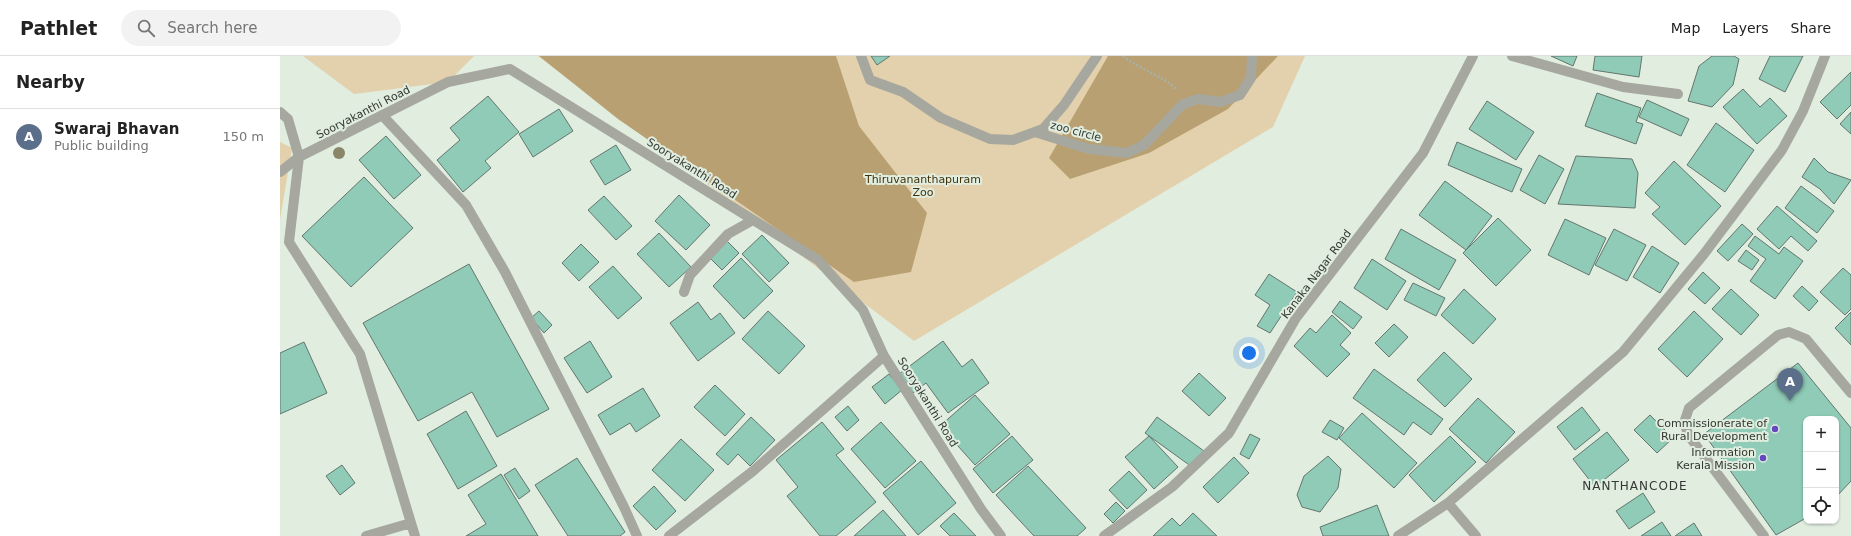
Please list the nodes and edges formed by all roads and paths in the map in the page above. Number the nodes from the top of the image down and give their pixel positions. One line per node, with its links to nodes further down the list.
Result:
1 (861, 56): 12 (street, zoo circle)
2 (1097, 56): 12 (street, zoo circle)
3 (1123, 56): 9 (path)
4 (1252, 56): 9 (street)
5 (1473, 56): 21 (street, Kanaka Nagar Road)
6 (1512, 56): 8 (street)
7 (1825, 56): 19 (street)
8 (1678, 94)
9 (1189, 102): 12 (street, zoo circle)
10 (280, 112): 13 (street)
11 (382, 115): 13 (street, Sooryakanthi Road); 15 (street, Sooryakanthi Road); 24 (street)
12 (1035, 132)
13 (299, 157): 14 (street, Sooryakanthi Road); 20 (street)
14 (280, 172)
15 (753, 220): 16 (street); 17 (street, Sooryakanthi Road)
16 (684, 292)
17 (884, 356): 25 (street); 26 (street, Sooryakanthi Road)
18 (1851, 393): 29 (street)
19 (1448, 504): 27 (street); 28 (street)
20 (411, 523): 22 (street); 23 (street)
21 (1108, 535)
22 (369, 536)
23 (415, 536)
24 (637, 536)
25 (669, 536)
26 (1001, 536)
27 (1398, 536)
28 (1476, 536)
29 (1764, 536)

